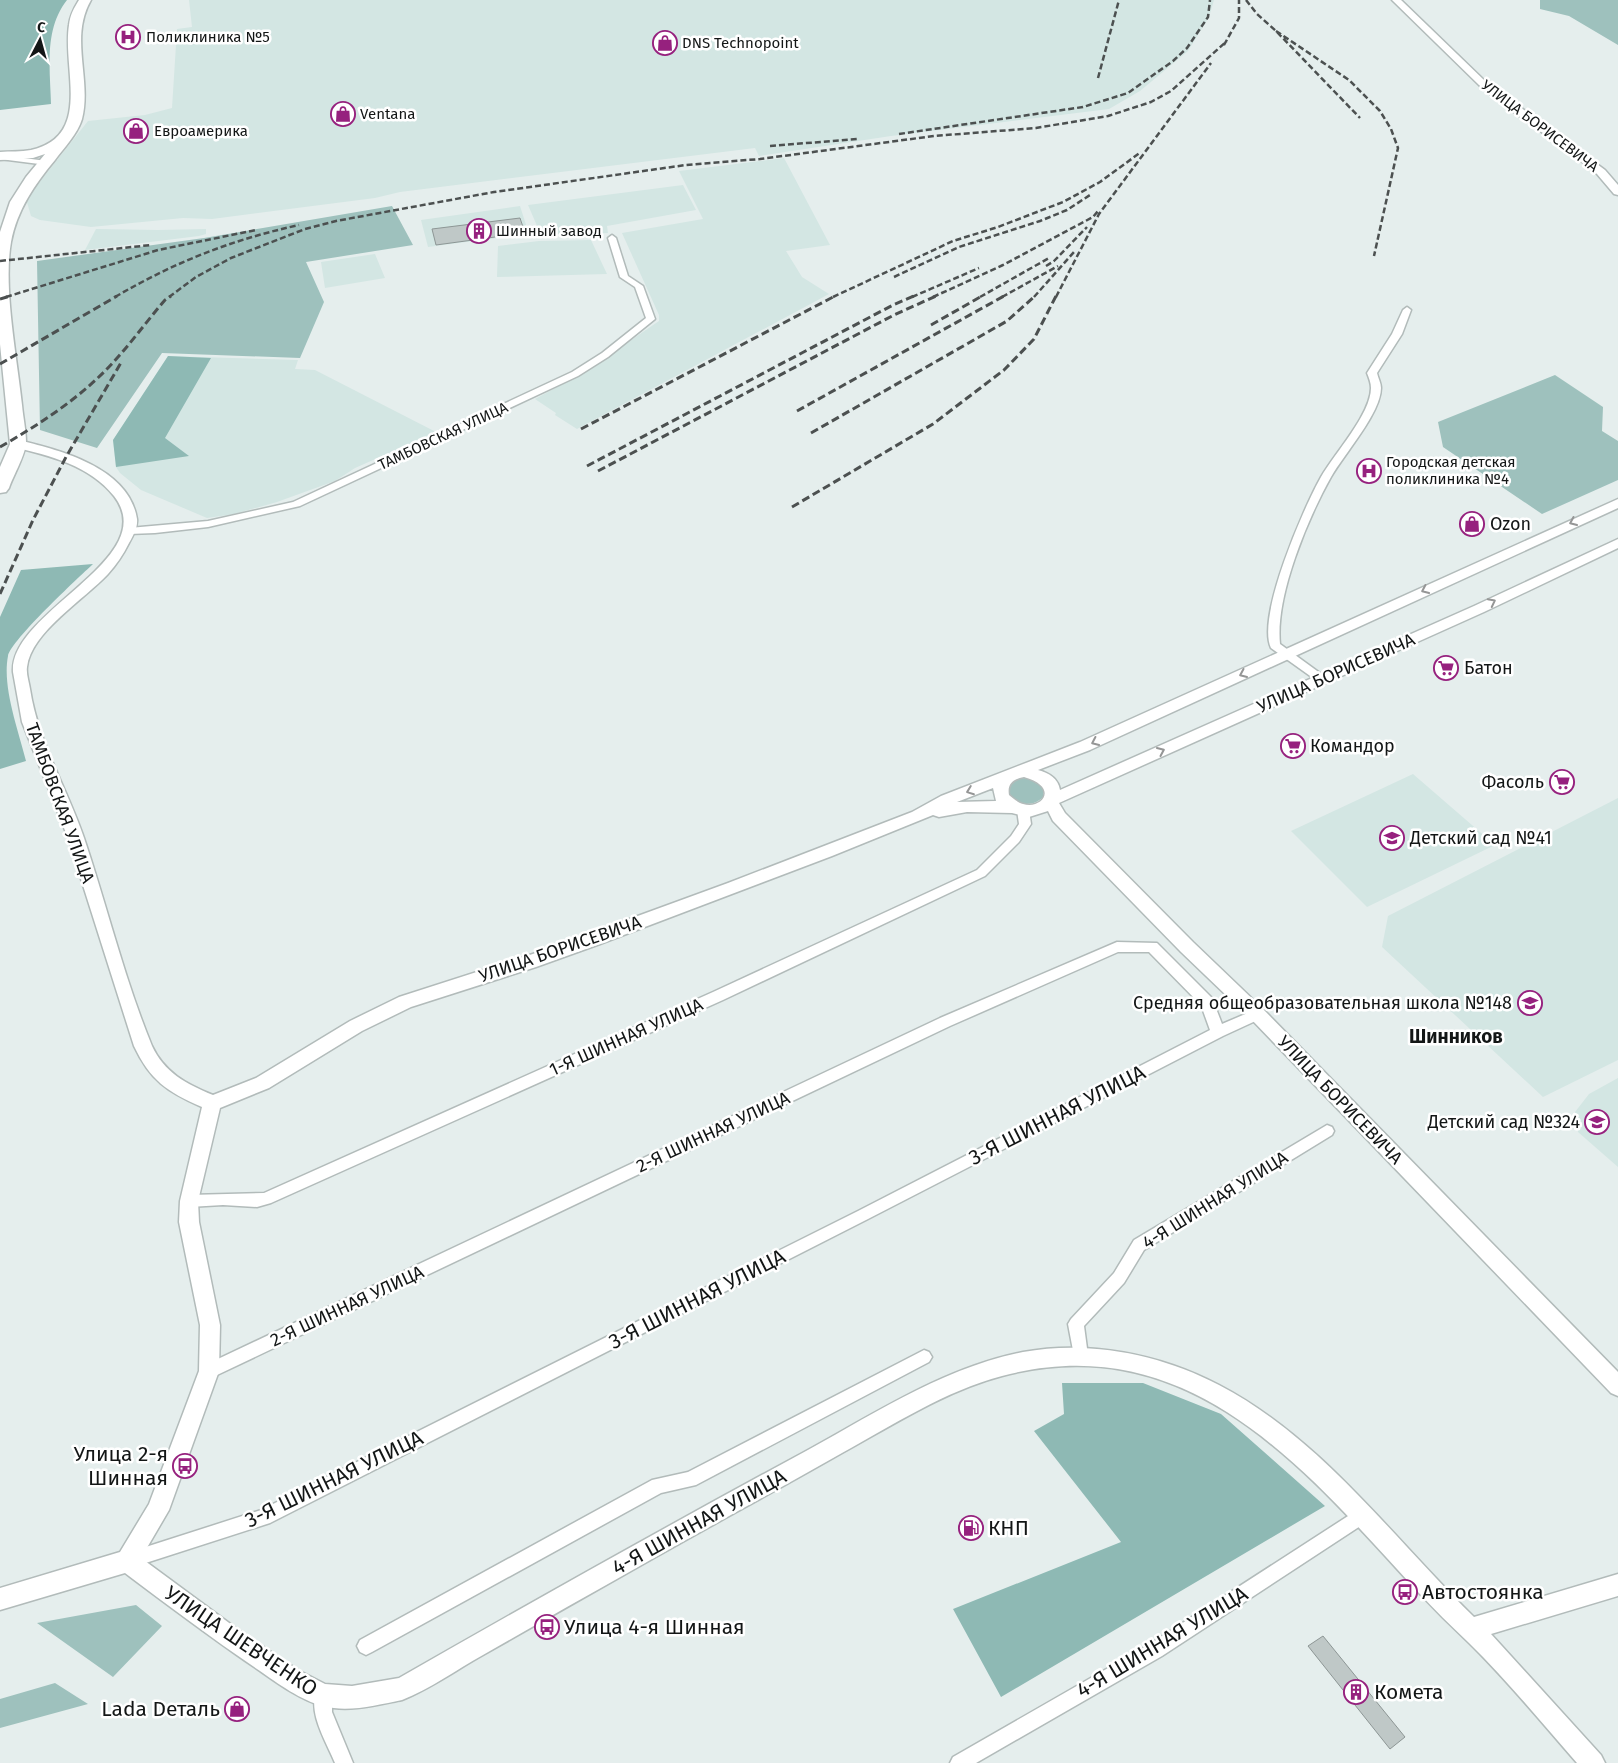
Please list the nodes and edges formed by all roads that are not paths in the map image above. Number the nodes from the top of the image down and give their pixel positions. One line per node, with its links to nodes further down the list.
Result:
1 (85, 0): 3 (main road)
2 (1396, 0): 6 (street, УЛИЦА БОРИСЕВИЧА)
3 (62, 142): 4 (main road); 5 (main road)
4 (0, 157): 5 (street); 7 (main road)
5 (47, 163): 7 (main road)
6 (1618, 192)
7 (17, 202): 10 (main road)
8 (612, 238): 13 (street, ТАМБОВСКАЯ УЛИЦА)
9 (1407, 310): 15 (street, УЛИЦА БОРИСЕВИЧА)
10 (18, 444): 11 (main road); 13 (street, ТАМБОВСКАЯ УЛИЦА)
11 (0, 488)
12 (1618, 503): 15 (street, УЛИЦА БОРИСЕВИЧА, one-way to 15)
13 (128, 531): 23 (street, ТАМБОВСКАЯ УЛИЦА)
14 (1618, 543): 16 (street, УЛИЦА БОРИСЕВИЧА, one-way to 14)
15 (1287, 654): 16 (street); 17 (street, УЛИЦА БОРИСЕВИЧА, one-way to 17)
16 (1320, 679): 18 (street, УЛИЦА БОРИСЕВИЧА, one-way to 16)
17 (1015, 773): 18 (street); 19 (street); 20 (street, УЛИЦА БОРИСЕВИЧА, one-way to 20)
18 (1054, 806): 19 (street, УЛИЦА БОРИСЕВИЧА); 21 (street, УЛИЦА БОРИСЕВИЧА)
19 (1023, 809): 20 (street, УЛИЦА БОРИСЕВИЧА); 25 (street, 1-Я ШИННАЯ УЛИЦА)
20 (918, 816): 23 (street, УЛИЦА БОРИСЕВИЧА)
21 (1257, 1014): 22 (street, 3-Я ШИННАЯ УЛИЦА); 29 (street, УЛИЦА БОРИСЕВИЧА)
22 (1218, 1032): 28 (street, 2-Я ШИННАЯ УЛИЦА); 31 (street, 3-Я ШИННАЯ УЛИЦА)
23 (212, 1103): 25 (street)
24 (1327, 1131): 26 (street, 4-Я ШИННАЯ УЛИЦА)
25 (189, 1201): 28 (street)
26 (1080, 1356): 30 (street, 4-Я ШИННАЯ УЛИЦА); 36 (street, 4-Я ШИННАЯ УЛИЦА)
27 (924, 1357): 35 (street)
28 (209, 1371): 31 (street)
29 (1618, 1386)
30 (1362, 1515): 34 (street, 4-Я ШИННАЯ УЛИЦА); 38 (street, 4-Я ШИННАЯ УЛИЦА)
31 (127, 1561): 33 (street); 36 (street, УЛИЦА ШЕВЧЕНКО)
32 (1618, 1585): 34 (street)
33 (0, 1599)
34 (1470, 1629): 39 (street, 4-Я ШИННАЯ УЛИЦА)
35 (366, 1646)
36 (323, 1695): 37 (street, УЛИЦА ШЕВЧЕНКО)
37 (344, 1763)
38 (959, 1763)
39 (1593, 1763)

